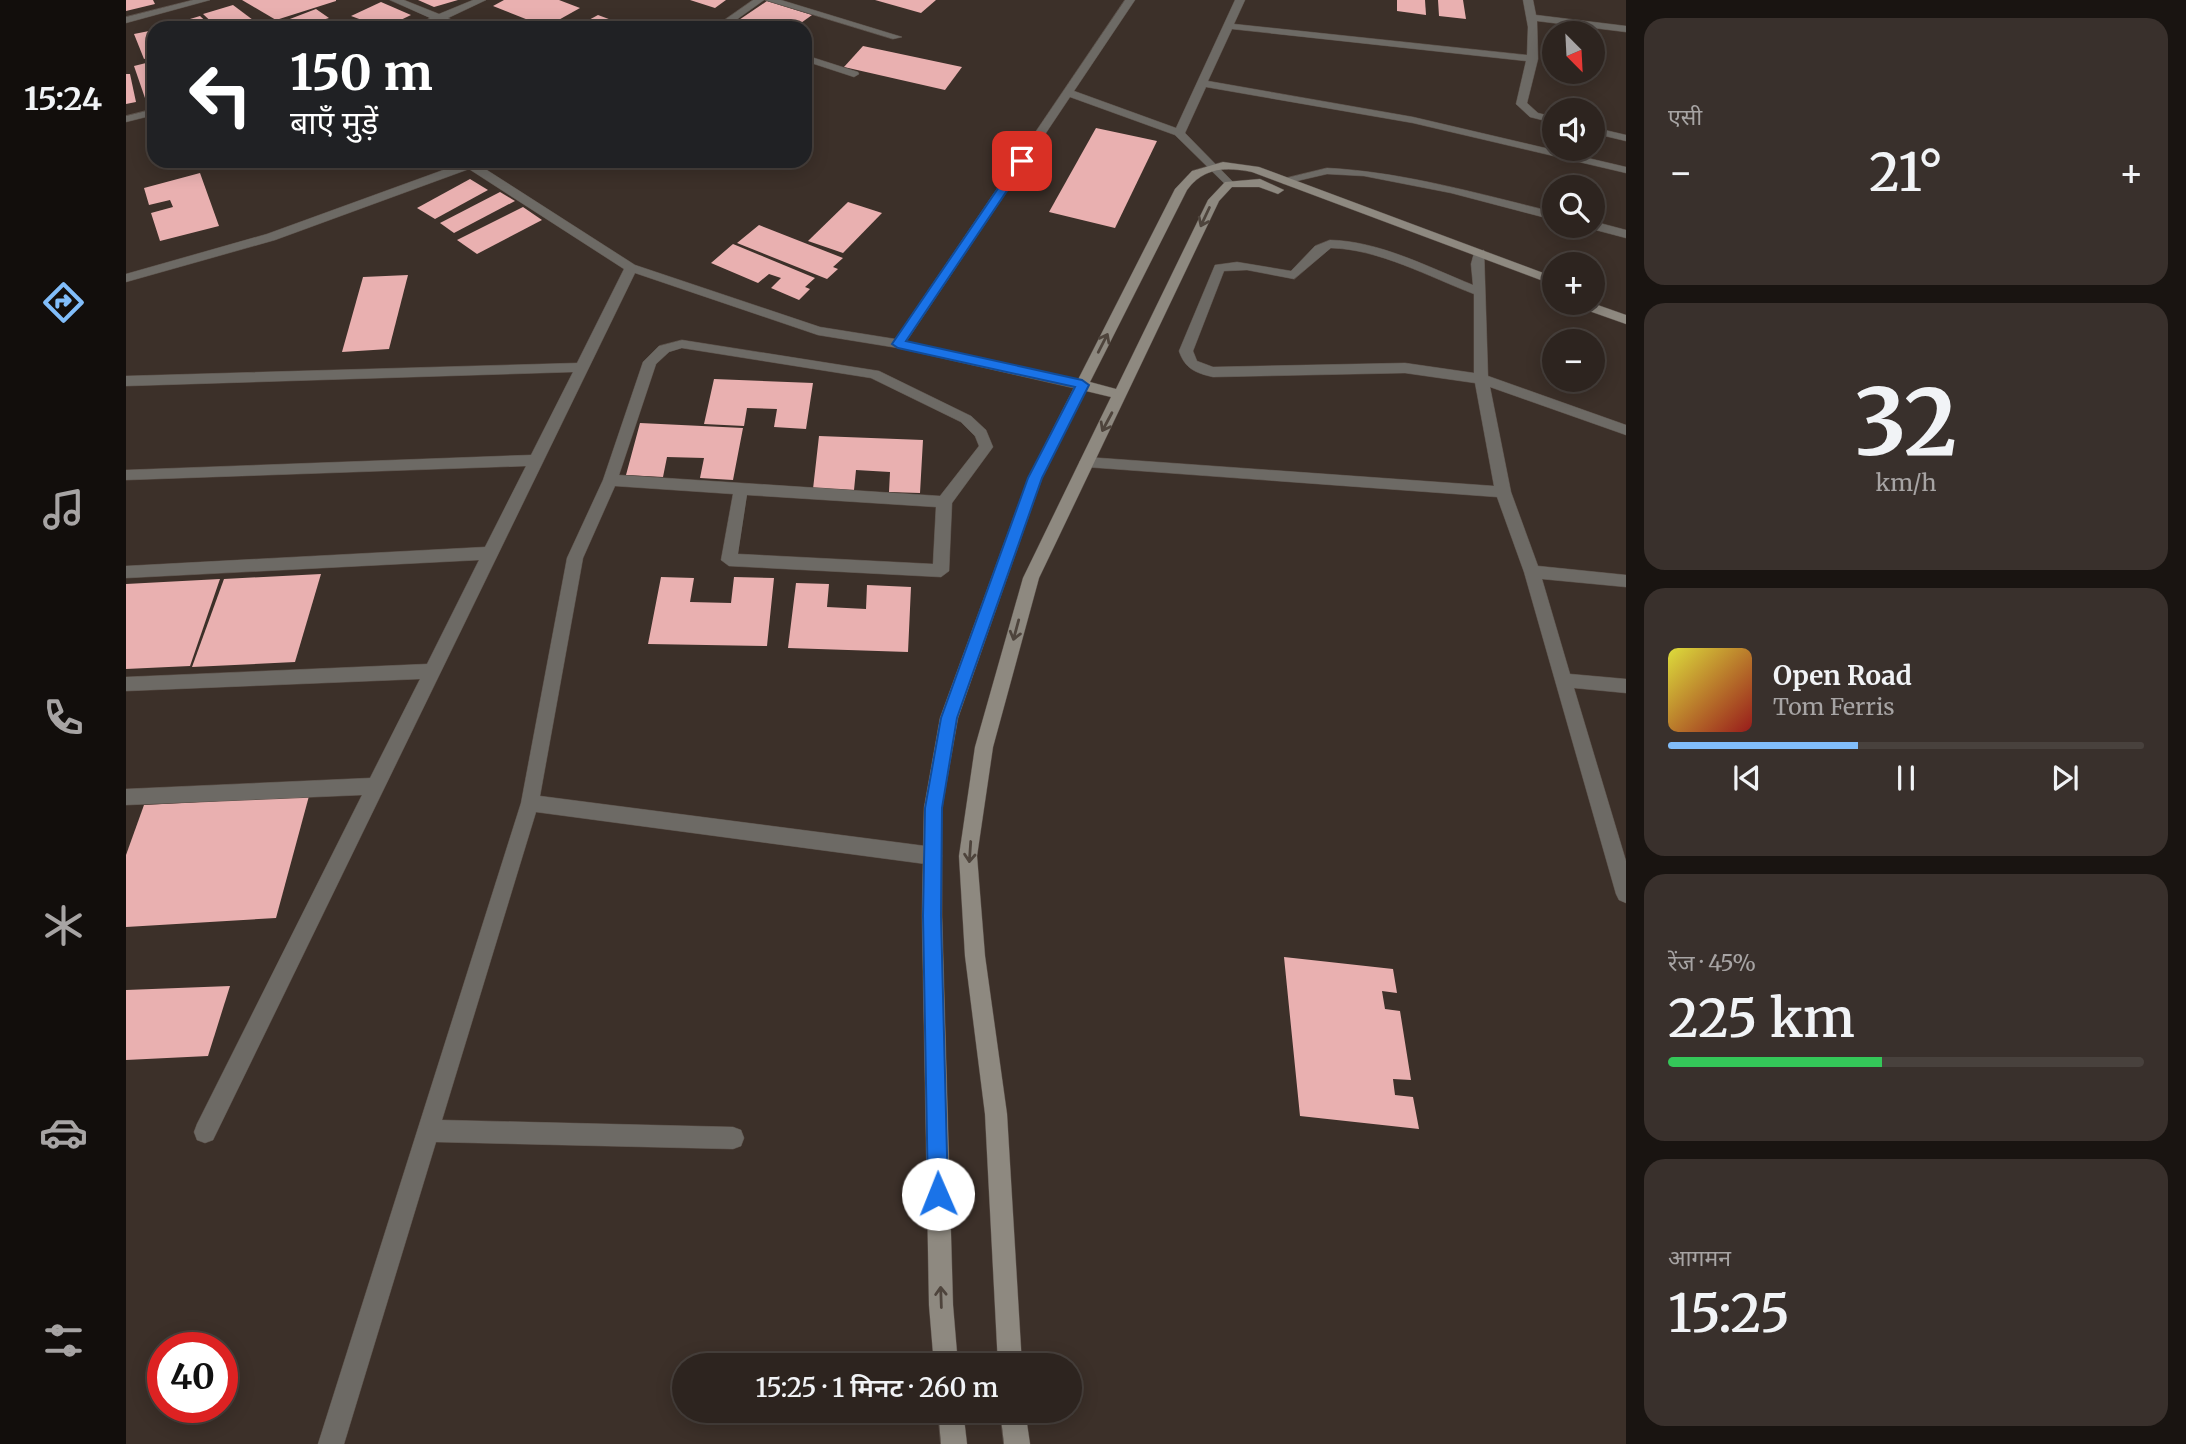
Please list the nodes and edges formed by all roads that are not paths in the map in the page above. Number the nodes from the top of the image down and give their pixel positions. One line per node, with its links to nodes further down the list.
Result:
1 (205, 0): 11 (street)
2 (395, 0): 10 (street)
3 (481, 0): 10 (street)
4 (759, 0): 14 (street)
5 (770, 0): 17 (street)
6 (1130, 0): 22 (street)
7 (1240, 0): 15 (street)
8 (1528, 0): 9 (street)
9 (1534, 18): 16 (street); 18 (street)
10 (441, 19): 12 (street); 13 (street)
11 (126, 20)
12 (435, 21)
13 (446, 21)
14 (728, 21)
15 (1228, 26): 18 (street); 21 (street)
16 (1626, 29)
17 (897, 37)
18 (1533, 59): 24 (street)
19 (812, 60): 20 (street)
20 (854, 74)
21 (1202, 83): 26 (street); 32 (street)
22 (1069, 93): 26 (street); 48 (street)
23 (147, 114): 25 (street)
24 (1542, 117)
25 (126, 119)
26 (1179, 133): 29 (street)
27 (1605, 133): 28 (street)
28 (1626, 138)
29 (1212, 166): 33 (street); 34 (street); 52 (street, one-way to 29)
30 (461, 168): 40 (street)
31 (482, 168): 39 (street)
32 (1626, 170)
33 (1284, 180): 35 (street); 38 (street)
34 (1229, 184): 38 (street); 53 (street, one-way to 53)
35 (1542, 213)
36 (1605, 228): 37 (street)
37 (1626, 234)
38 (1478, 259): 41 (street); 42 (street); 43 (street)
39 (631, 268): 48 (street); 49 (street)
40 (126, 278)
41 (1542, 278)
42 (1542, 288)
43 (1480, 292): 50 (street); 50 (street)
44 (1605, 301): 45 (street)
45 (1626, 309)
46 (1605, 312): 47 (street)
47 (1626, 320)
48 (898, 344): 52 (street)
49 (583, 367): 51 (street); 55 (street)
50 (1481, 379): 54 (street); 60 (street)
51 (126, 381)
52 (1082, 385): 53 (street); 73 (street)
53 (1121, 395): 56 (street, one-way to 56)
54 (1626, 430)
55 (537, 460): 57 (street); 62 (street)
56 (1086, 462): 60 (street); 79 (street, one-way to 79)
57 (126, 475)
58 (610, 480): 59 (street); 61 (street); 72 (street)
59 (741, 488): 61 (street); 61 (street)
60 (1503, 492): 64 (street)
61 (944, 502)
62 (492, 553): 63 (street); 66 (street)
63 (126, 572)
64 (1532, 572): 65 (street); 67 (street)
65 (1626, 582)
66 (433, 671): 68 (street); 70 (street)
67 (1563, 680): 69 (street); 74 (street)
68 (126, 684)
69 (1626, 686)
70 (376, 786): 71 (street); 76 (street)
71 (126, 797)
72 (530, 803): 73 (street); 75 (street)
73 (933, 856): 78 (street, one-way to 73)
74 (1626, 894)
75 (429, 1131): 77 (street); 82 (street)
76 (205, 1132)
77 (733, 1138)
78 (945, 1353)
79 (1009, 1353)
80 (952, 1423): 83 (street)
81 (1014, 1423): 84 (street)
82 (331, 1444)
83 (954, 1444)
84 (1017, 1444)

